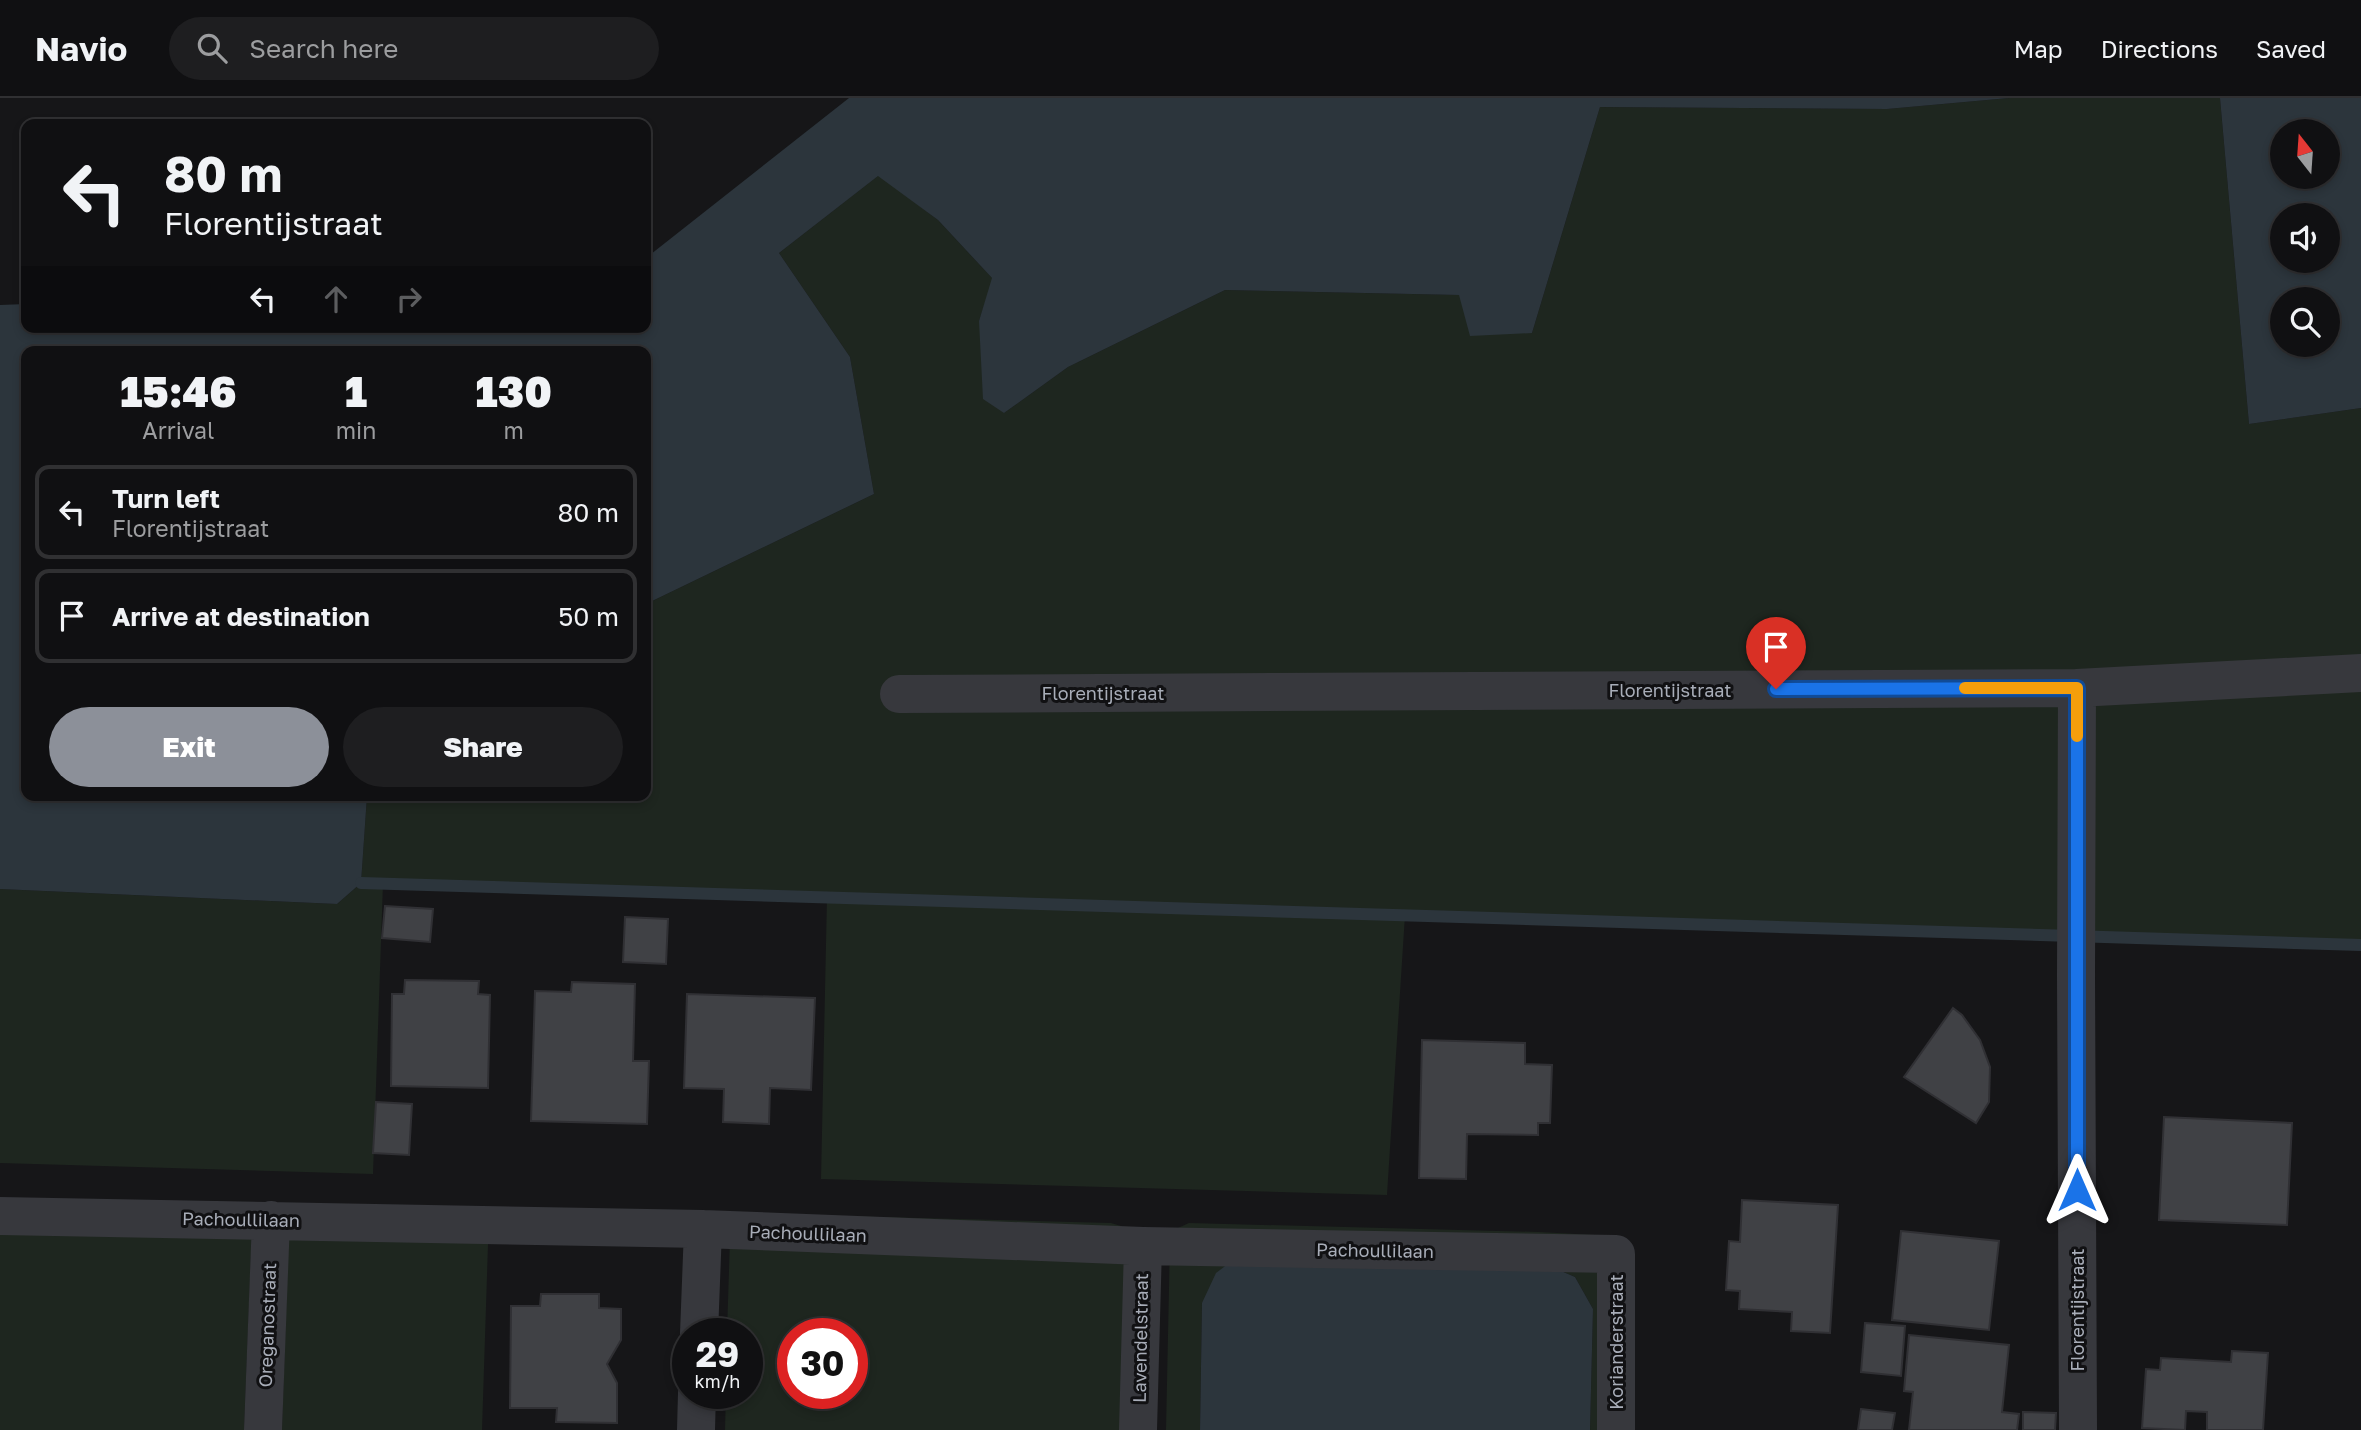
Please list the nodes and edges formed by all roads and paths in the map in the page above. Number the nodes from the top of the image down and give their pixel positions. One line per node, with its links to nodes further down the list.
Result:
1 (2361, 673): 2 (street)
2 (2077, 688): 3 (street, Florentijstraat); 15 (street, Florentijstraat)
3 (899, 694)
4 (0, 1216): 5 (street, Pachoullilaan)
5 (271, 1220): 6 (street, Pachoullilaan); 11 (street, Oreganostraat)
6 (703, 1229): 7 (street, Pachoullilaan); 9 (street)
7 (1143, 1246): 8 (street, Pachoullilaan); 13 (street, Lavendelstraat)
8 (1616, 1254): 14 (street, Korianderstraat)
9 (700, 1318)
10 (697, 1409): 12 (street)
11 (263, 1430)
12 (696, 1430)
13 (1138, 1430)
14 (1616, 1430)
15 (2078, 1430)

